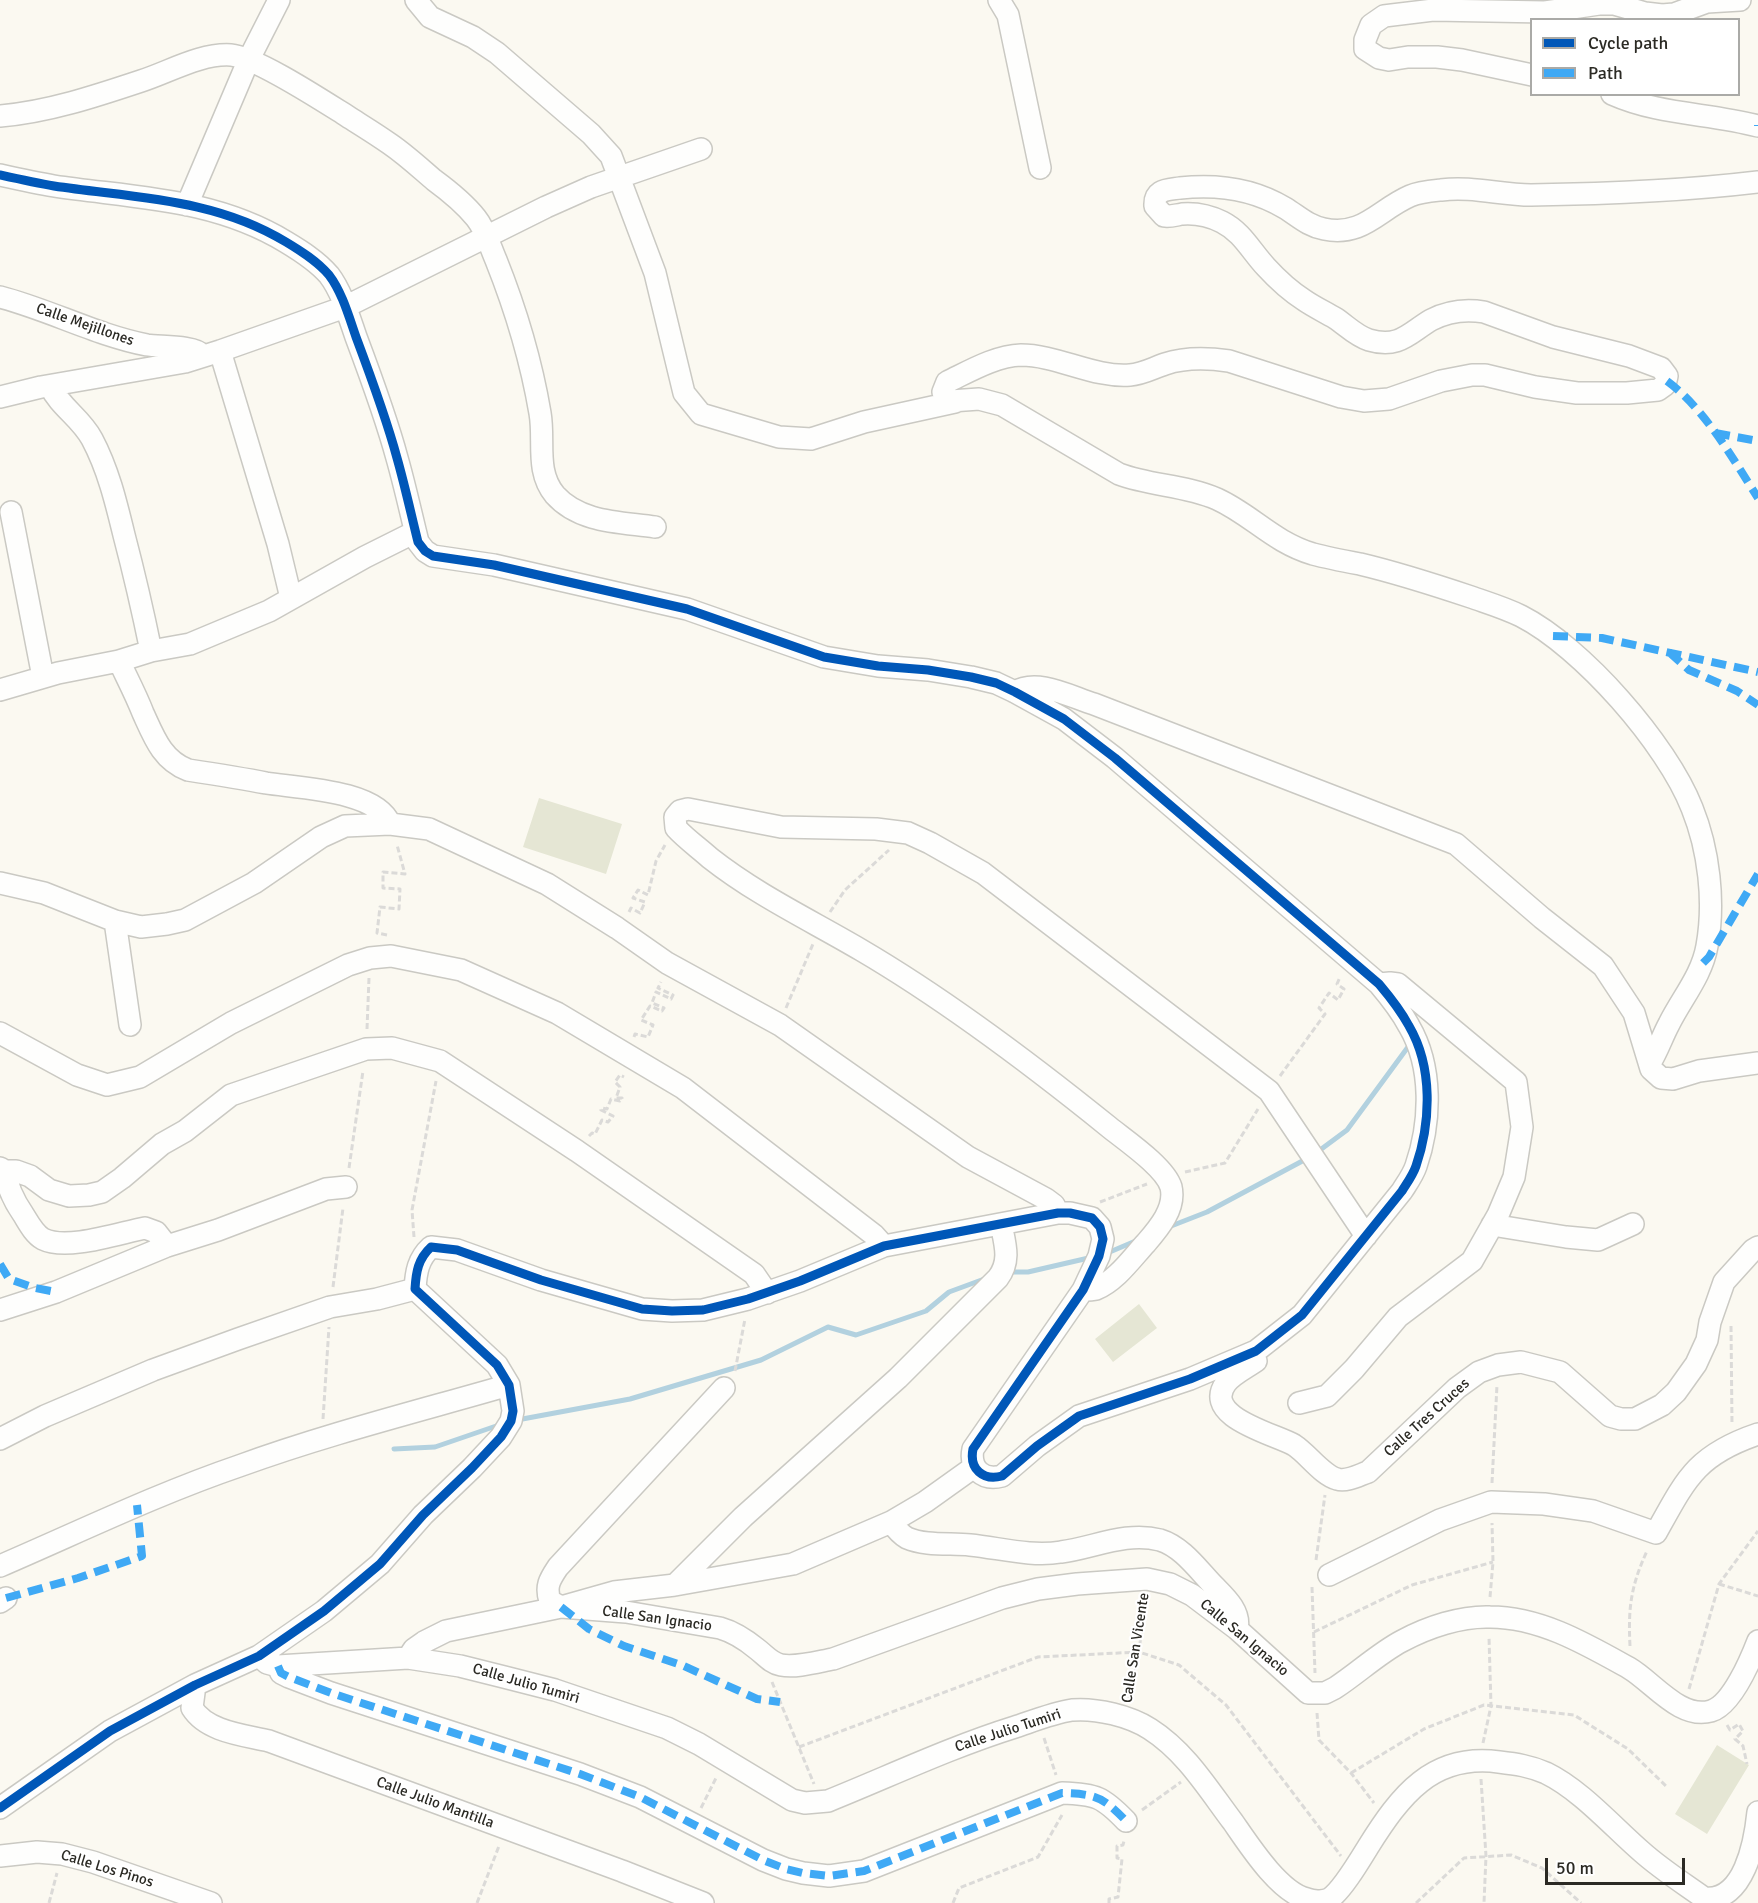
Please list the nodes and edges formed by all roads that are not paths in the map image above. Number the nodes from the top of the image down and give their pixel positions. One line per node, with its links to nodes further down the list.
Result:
1 (279, 0): 7 (street)
2 (416, 0): 15 (street)
3 (999, 0): 13 (street)
4 (1740, 0): 8 (street)
5 (1750, 0): 6 (street)
6 (1758, 2)
7 (249, 59): 10 (street); 17 (street); 18 (street)
8 (1530, 75)
9 (1617, 96): 11 (street)
10 (0, 116)
11 (1758, 126)
12 (701, 149): 15 (street)
13 (1040, 168)
14 (0, 175): 17 (street)
15 (618, 178): 18 (street); 24 (street)
16 (1758, 182): 24 (street)
17 (187, 205): 20 (street)
18 (486, 237): 20 (street); 26 (street)
19 (0, 297): 21 (street, Calle Mejillones)
20 (345, 307): 21 (street); 27 (street)
21 (212, 354): 22 (street); 28 (street)
22 (50, 386): 23 (street); 29 (street)
23 (0, 396)
24 (955, 402): 40 (street)
25 (11, 512): 31 (street)
26 (656, 527)
27 (415, 532): 28 (street); 33 (street)
28 (291, 598): 29 (street)
29 (151, 651): 30 (street)
30 (119, 661): 31 (street); 34 (street)
31 (44, 678): 32 (street)
32 (0, 690)
33 (1015, 692): 37 (street); 40 (street)
34 (390, 824): 36 (street); 44 (street)
35 (0, 883): 36 (street)
36 (115, 921): 38 (street)
37 (1379, 984): 47 (street); 48 (street)
38 (130, 1025)
39 (0, 1033): 50 (street)
40 (1650, 1063): 41 (street)
41 (1758, 1063)
42 (2, 1169): 49 (street); 54 (street)
43 (346, 1186): 49 (street)
44 (1058, 1214): 45 (street); 53 (street)
45 (1001, 1224): 50 (street); 66 (street)
46 (1633, 1224): 47 (street)
47 (1492, 1225): 59 (street)
48 (1366, 1236): 53 (street); 56 (street)
49 (167, 1246): 55 (street)
50 (884, 1246): 54 (street)
51 (1758, 1247): 56 (street, Calle Tres Cruces)
52 (415, 1289): 54 (street); 58 (street); 61 (street)
53 (1083, 1290): 62 (street)
54 (767, 1293)
55 (0, 1310)
56 (1256, 1351): 62 (street)
57 (729, 1380): 67 (street)
58 (509, 1385): 64 (street); 70 (street)
59 (1299, 1404)
60 (1758, 1434): 65 (street)
61 (0, 1439)
62 (974, 1467): 63 (street)
63 (891, 1522): 66 (street); 68 (street)
64 (0, 1566)
65 (1319, 1575)
66 (675, 1585): 67 (street)
67 (561, 1607): 68 (street, Calle San Ignacio); 71 (street)
68 (1237, 1629): 69 (street, Calle San Ignacio)
69 (1758, 1641)
70 (259, 1656): 72 (street); 73 (street)
71 (408, 1658): 72 (street, Calle Julio Tumiri); 75 (street, Calle Julio Tumiri)
72 (278, 1666): 76 (street)
73 (195, 1685): 74 (street); 79 (street, Calle Julio Mantilla)
74 (0, 1808)
75 (1758, 1812)
76 (1126, 1821)
77 (0, 1856): 78 (street, Calle Los Pinos)
78 (211, 1903)
79 (703, 1903)

